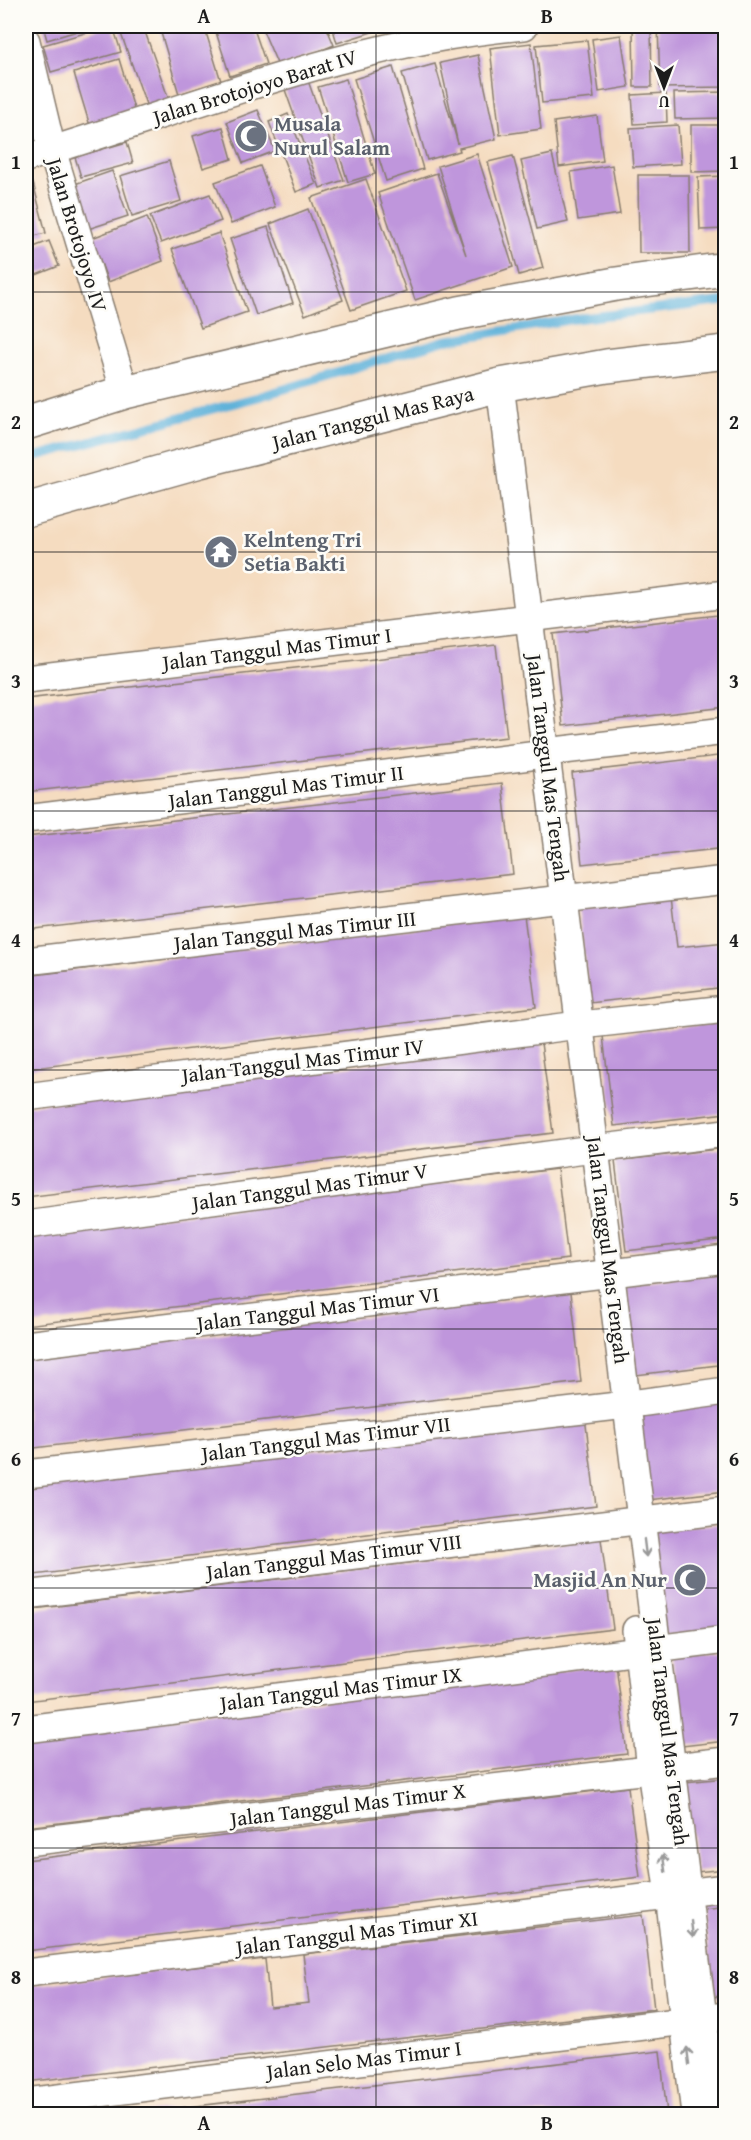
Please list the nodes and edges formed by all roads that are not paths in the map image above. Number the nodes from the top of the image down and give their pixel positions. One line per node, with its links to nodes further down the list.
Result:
1 (524, 26): 3 (street, Jalan Brotojoyo Barat IV)
2 (26, 41): 3 (street, Jalan Brotojoyo IV)
3 (52, 150): 4 (street, Jalan Brotojoyo Barat IV); 8 (street, Jalan Brotojoyo IV)
4 (26, 158)
5 (726, 269): 8 (street)
6 (726, 352): 7 (street, Jalan Tanggul Mas Raya)
7 (493, 387): 10 (street, Jalan Tanggul Mas Raya); 12 (street, Jalan Tanggul Mas Tengah)
8 (125, 392): 9 (street)
9 (26, 423)
10 (26, 510)
11 (726, 594): 12 (street, Jalan Tanggul Mas Timur I)
12 (521, 619): 13 (street, Jalan Tanggul Mas Timur I); 15 (street, Jalan Tanggul Mas Tengah)
13 (26, 679)
14 (726, 731): 15 (street, Jalan Tanggul Mas Timur II)
15 (538, 754): 16 (street, Jalan Tanggul Mas Timur II); 18 (street, Jalan Tanggul Mas Tengah)
16 (26, 819)
17 (726, 880): 18 (street, Jalan Tanggul Mas Timur III)
18 (556, 901): 19 (street, Jalan Tanggul Mas Timur III); 21 (street, Jalan Tanggul Mas Tengah)
19 (26, 961)
20 (726, 1009): 21 (street, Jalan Tanggul Mas Timur IV)
21 (572, 1027): 22 (street, Jalan Tanggul Mas Timur IV); 24 (street, Jalan Tanggul Mas Tengah)
22 (26, 1097)
23 (726, 1133): 24 (street, Jalan Tanggul Mas Timur V)
24 (587, 1150): 25 (street, Jalan Tanggul Mas Timur V); 27 (street, Jalan Tanggul Mas Tengah)
25 (26, 1225)
26 (726, 1259): 27 (street, Jalan Tanggul Mas Timur VI)
27 (602, 1274): 28 (street, Jalan Tanggul Mas Timur VI); 30 (street, Jalan Tanggul Mas Tengah)
28 (26, 1345)
29 (726, 1391): 30 (street, Jalan Tanggul Mas Timur VII)
30 (618, 1405): 31 (street, Jalan Tanggul Mas Timur VII); 33 (street, Jalan Tanggul Mas Tengah)
31 (26, 1474)
32 (726, 1510): 33 (street, Jalan Tanggul Mas Timur VIII)
33 (633, 1520): 34 (street, Jalan Tanggul Mas Timur VIII); 36 (street, Jalan Tanggul Mas Tengah)
34 (26, 1595)
35 (726, 1640): 36 (street, Jalan Tanggul Mas Timur IX)
36 (648, 1649): 37 (street, Jalan Tanggul Mas Timur IX); 39 (street, Jalan Tanggul Mas Tengah)
37 (26, 1729)
38 (726, 1761): 39 (street, Jalan Tanggul Mas Timur X)
39 (661, 1769): 40 (street, Jalan Tanggul Mas Timur X); 42 (street, Jalan Tanggul Mas Tengah)
40 (26, 1842)
41 (726, 1888): 42 (street, Jalan Tanggul Mas Timur XI)
42 (678, 1894): 43 (street, Jalan Tanggul Mas Timur XI); 44 (street, Jalan Tanggul Mas Tengah)
43 (26, 1973)
44 (704, 2018): 45 (street, Jalan Selo Mas Timur I); 46 (street, Jalan Tanggul Mas Tengah, one-way to 44); 47 (street, Jalan Tanggul Mas Tengah)
45 (26, 2102)
46 (695, 2115)
47 (715, 2115)

